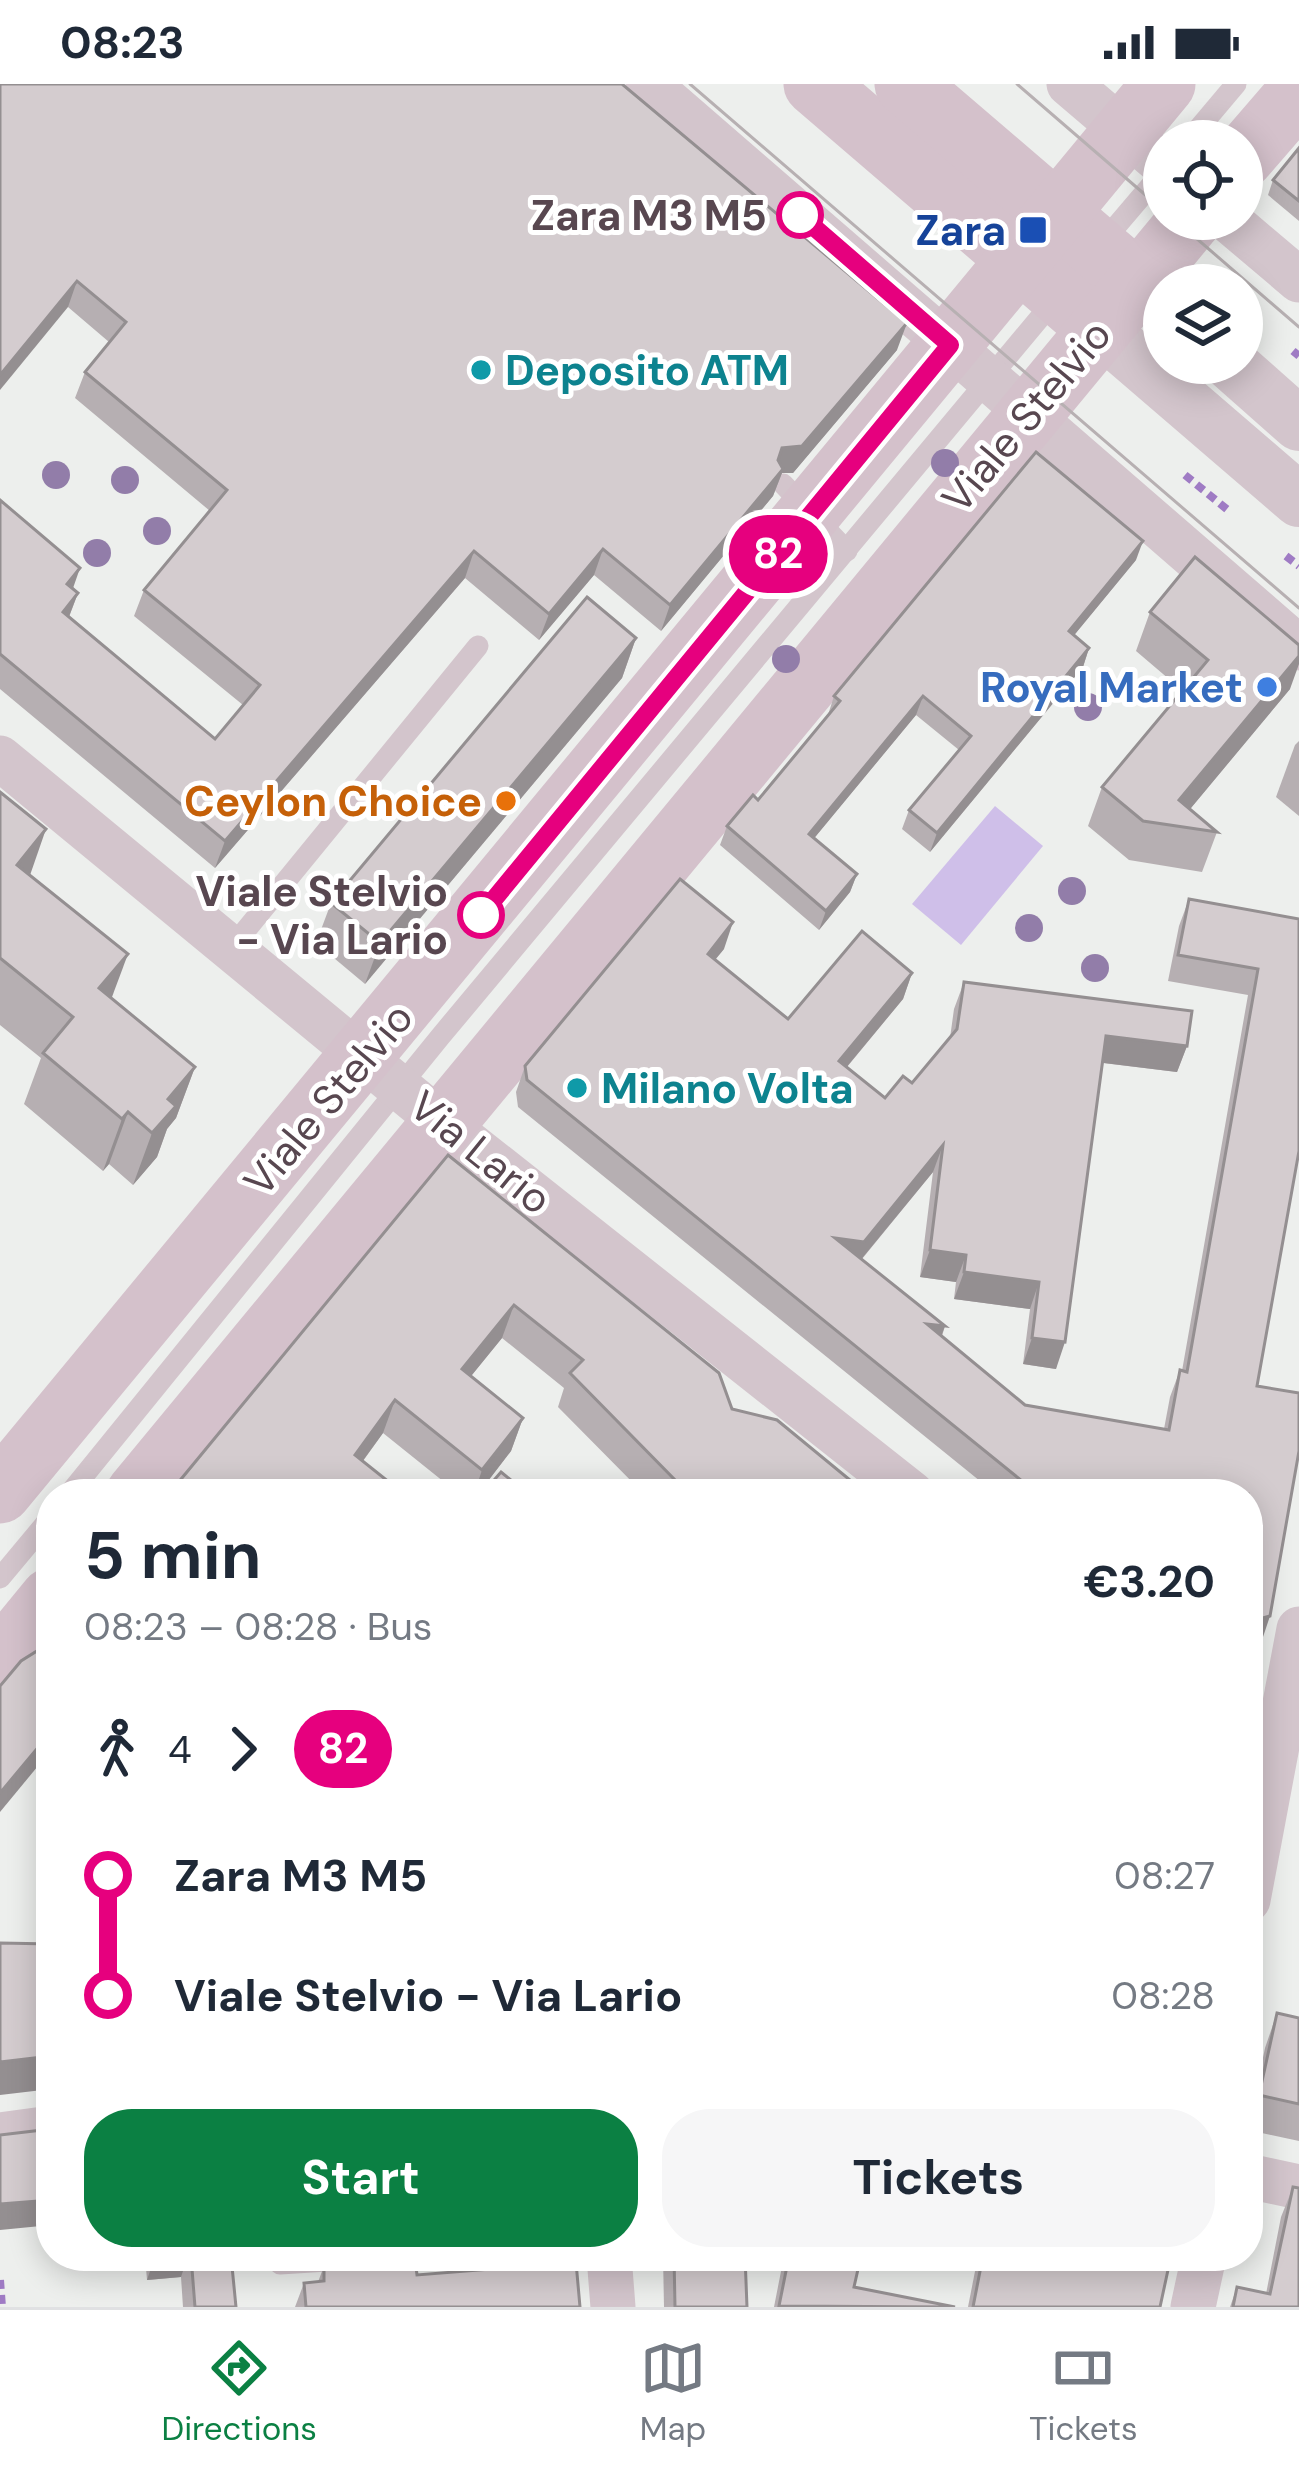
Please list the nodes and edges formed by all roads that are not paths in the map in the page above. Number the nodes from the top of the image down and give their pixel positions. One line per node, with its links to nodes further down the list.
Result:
1 (648, 84): 17 (street)
2 (815, 84): 15 (main road)
3 (906, 84): 15 (main road)
4 (1069, 84): 11 (street)
5 (1164, 84): 8 (main road)
6 (1236, 84): 9 (lane)
7 (1299, 92): 10 (main road)
8 (1157, 120)
9 (1206, 120)
10 (1263, 134)
11 (1143, 148)
12 (1143, 170): 15 (main road)
13 (1152, 240): 15 (main road)
14 (1252, 240): 16 (street)
15 (1088, 275): 17 (main road, Viale Stelvio); 17 (main road, Viale Stelvio); 20 (street)
16 (1299, 280)
17 (989, 379): 22 (street); 25 (main road, Viale Stelvio); 25 (main road, Viale Stelvio)
18 (1254, 384): 19 (street)
19 (1299, 424)
20 (1299, 500)
21 (478, 646): 24 (lane)
22 (1299, 648)
23 (0, 758): 24 (street, Via Lario)
24 (232, 947): 25 (street, Via Lario)
25 (402, 1088): 26 (lane, Viale Stelvio); 27 (main road, Viale Stelvio); 28 (street, Via Lario); 29 (main road, Viale Stelvio)
26 (81, 1479)
27 (147, 1479)
28 (893, 1479)
29 (0, 1492)
30 (36, 1534): 31 (lane)
31 (0, 1578)
32 (36, 1617): 34 (main road)
33 (1299, 1629): 35 (street)
34 (0, 1661)
35 (1273, 1777): 36 (street)
36 (1263, 1826)
37 (36, 2130): 38 (street)
38 (0, 2135)
39 (1263, 2179): 40 (street)
40 (1299, 2186)
41 (1201, 2271): 42 (street)
42 (1193, 2307)

